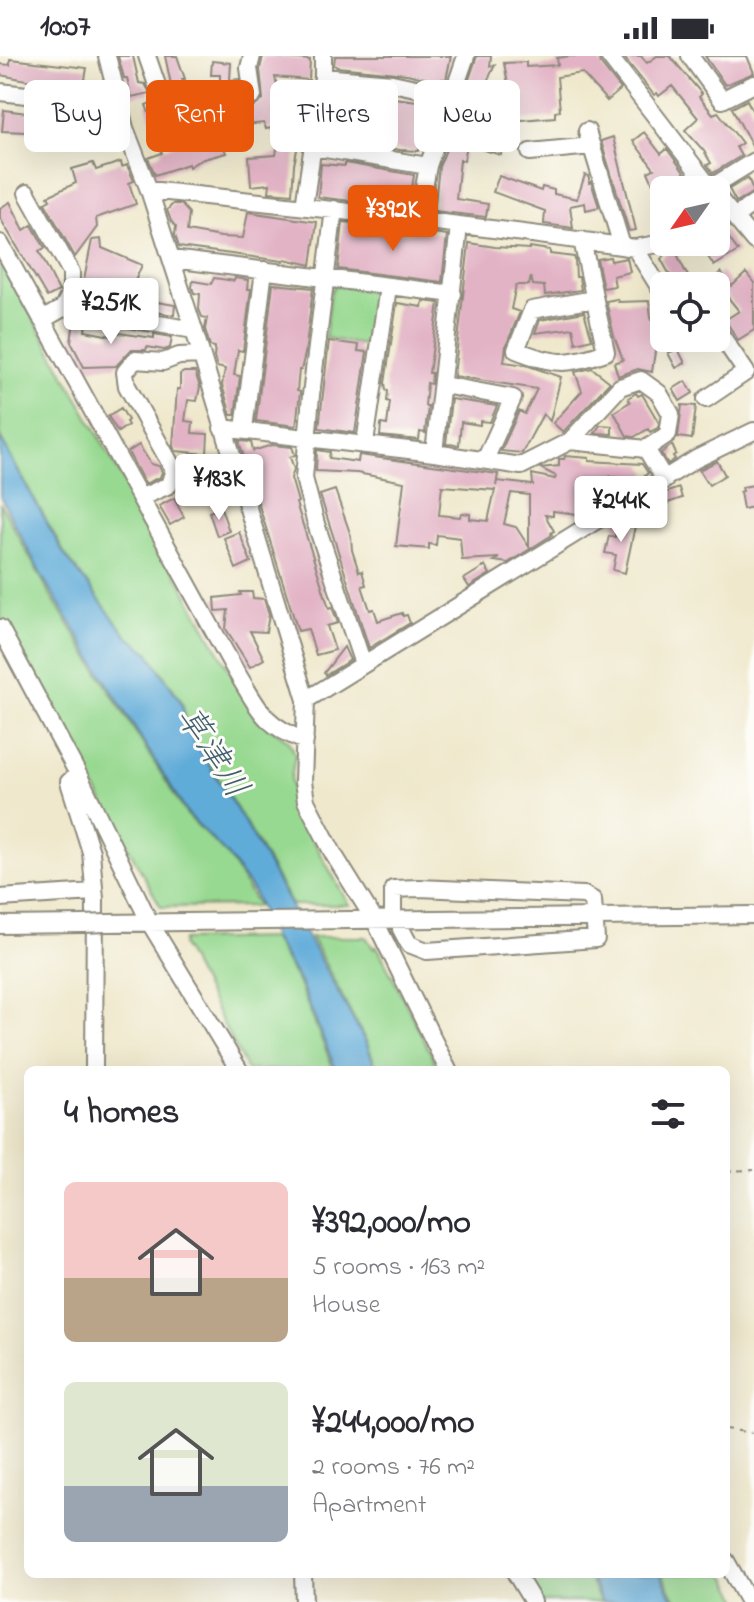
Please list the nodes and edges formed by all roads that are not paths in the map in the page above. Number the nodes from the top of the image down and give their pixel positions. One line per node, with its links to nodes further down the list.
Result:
1 (107, 56): 25 (street)
2 (147, 56): 9 (street)
3 (252, 56): 10 (street)
4 (323, 56): 8 (street)
5 (466, 56): 12 (street)
6 (609, 56): 23 (street)
7 (690, 56): 13 (street)
8 (323, 77): 11 (street); 14 (street)
9 (155, 80)
10 (251, 80)
11 (323, 80)
12 (458, 80)
13 (754, 84)
14 (414, 88)
15 (0, 92): 16 (street)
16 (24, 95)
17 (312, 152): 29 (street)
18 (343, 152): 22 (street)
19 (433, 152): 22 (street)
20 (530, 152): 38 (street)
21 (754, 161): 24 (street)
22 (428, 166): 32 (street)
23 (700, 176)
24 (730, 188)
25 (149, 190): 29 (street); 39 (street)
26 (27, 193): 46 (street)
27 (730, 202): 28 (street)
28 (754, 203)
29 (304, 206): 30 (street)
30 (334, 209): 32 (street); 42 (street)
31 (730, 214): 35 (street)
32 (418, 221): 33 (street)
33 (459, 226): 34 (street); 44 (street)
34 (582, 240): 38 (street); 45 (street)
35 (754, 241)
36 (0, 243): 47 (street)
37 (650, 244): 38 (street)
38 (628, 247): 41 (street)
39 (172, 259): 40 (street); 48 (street)
40 (264, 270): 42 (street); 54 (street)
41 (650, 276)
42 (327, 279): 43 (street); 56 (street)
43 (388, 287): 44 (street); 58 (street)
44 (453, 294): 51 (street)
45 (594, 299): 45 (street)
46 (63, 308): 47 (street); 48 (street)
47 (42, 320): 63 (street)
48 (194, 330): 50 (street)
49 (730, 349): 52 (street)
50 (201, 355): 53 (street); 63 (street)
51 (443, 385): 60 (street); 61 (street)
52 (706, 399)
53 (222, 428): 54 (street); 67 (street)
54 (244, 429): 56 (street)
55 (754, 431): 62 (street)
56 (307, 436): 58 (street); 66 (street)
57 (570, 441): 59 (street); 59 (street); 61 (street)
58 (365, 443): 60 (street)
59 (646, 449): 62 (street)
60 (434, 453): 61 (street)
61 (485, 460)
62 (665, 480): 66 (street)
63 (142, 497): 68 (street)
64 (0, 628): 69 (street)
65 (0, 643): 69 (street)
66 (363, 664): 67 (street)
67 (306, 700): 68 (street)
68 (305, 741): 75 (street)
69 (73, 778): 70 (street); 76 (street)
70 (94, 892): 71 (street); 79 (street)
71 (0, 898)
72 (393, 912): 74 (street)
73 (754, 915): 74 (street)
74 (595, 917): 75 (street); 78 (street)
75 (375, 921): 76 (street); 81 (street)
76 (150, 923): 77 (street, bridge); 80 (street)
77 (0, 925)
78 (401, 929)
79 (94, 1066)
80 (237, 1066)
81 (446, 1066)
82 (730, 1568): 89 (street)
83 (303, 1578): 86 (street)
84 (509, 1578): 87 (street)
85 (518, 1578): 88 (street)
86 (304, 1602)
87 (523, 1602)
88 (533, 1602)
89 (749, 1602)

